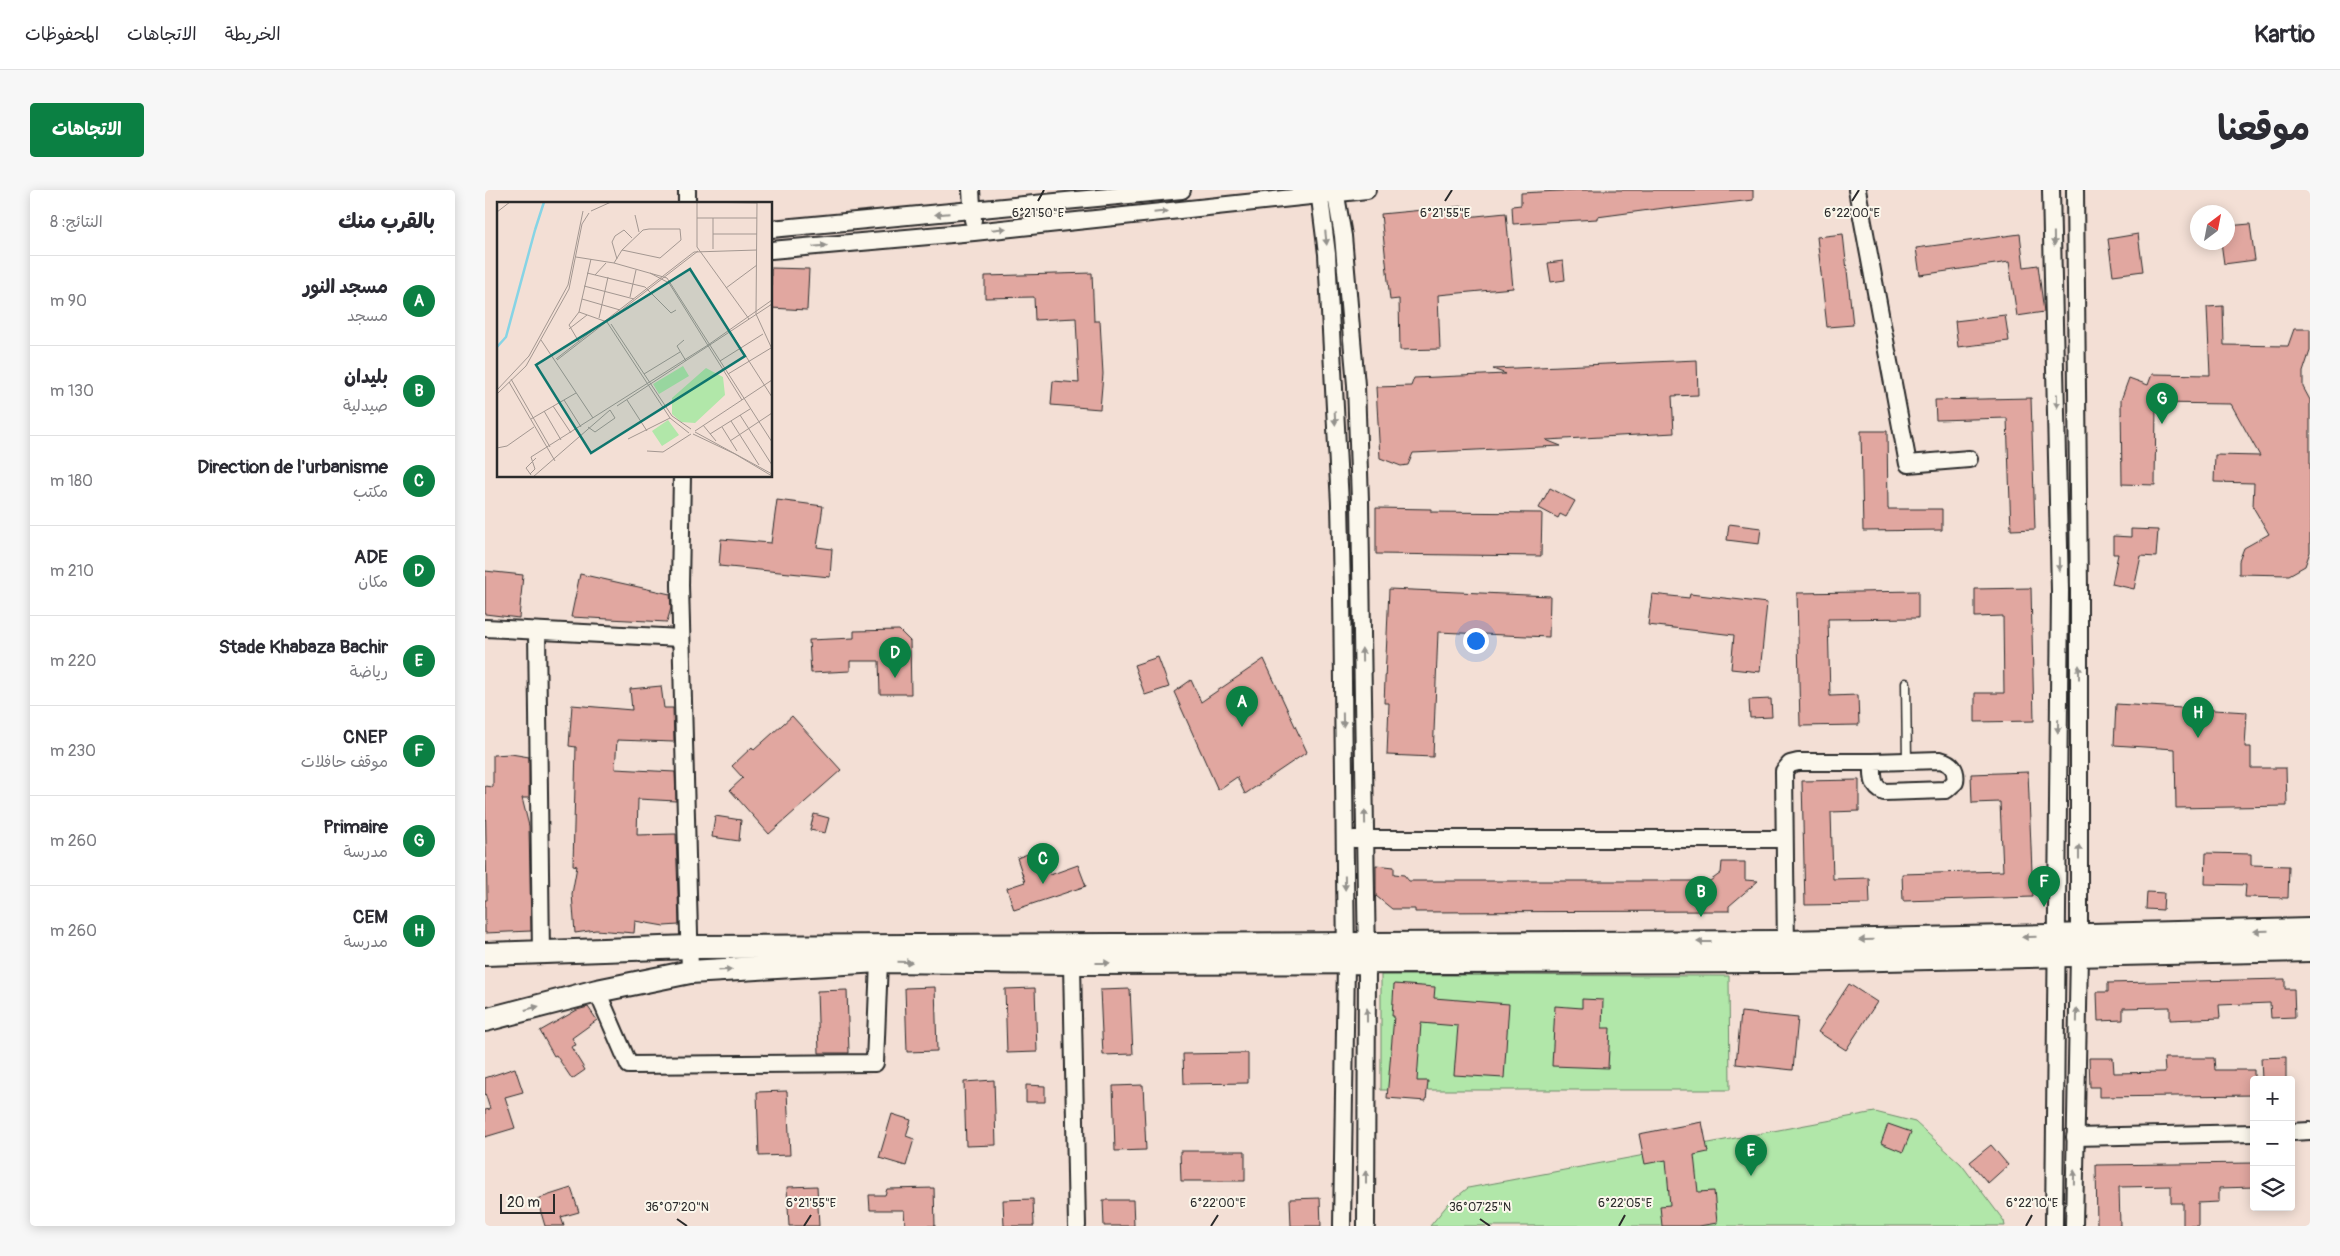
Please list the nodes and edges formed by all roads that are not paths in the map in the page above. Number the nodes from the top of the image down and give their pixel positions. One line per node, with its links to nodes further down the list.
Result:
1 (971, 190): 8 (street)
2 (1182, 190): 8 (street)
3 (1367, 190): 7 (street)
4 (1857, 190): 14 (street)
5 (2051, 190): 28 (street, one-way to 28)
6 (2075, 190): 29 (street, one-way to 6)
7 (1327, 192): 10 (street, one-way to 7); 12 (street); 13 (street, one-way to 13)
8 (973, 211): 9 (street, one-way to 9); 10 (street)
9 (773, 229)
10 (974, 232): 11 (street, one-way to 10)
11 (773, 250)
12 (1356, 385): 13 (street); 16 (street)
13 (1333, 387): 17 (street, one-way to 17)
14 (1969, 459)
15 (682, 478): 20 (street)
16 (1361, 588): 17 (street); 25 (street, one-way to 16)
17 (1342, 589): 24 (street, one-way to 24)
18 (485, 628): 19 (street)
19 (537, 630): 20 (street); 34 (street)
20 (681, 638): 30 (street)
21 (1906, 683): 22 (lane)
22 (1907, 761): 23 (street); 23 (street)
23 (1873, 762): 26 (street)
24 (1344, 839): 25 (street); 33 (street, one-way to 33)
25 (1365, 839): 26 (street); 33 (street)
26 (1784, 839): 32 (street)
27 (2310, 930): 29 (street, one-way to 29)
28 (2055, 945): 29 (street); 32 (street); 48 (street)
29 (2079, 945): 31 (street); 44 (street, one-way to 29)
30 (690, 947): 33 (street); 34 (street); 38 (street)
31 (2310, 950)
32 (1786, 951): 33 (street)
33 (1356, 952): 37 (street, one-way to 33); 46 (street); 47 (street, one-way to 33)
34 (541, 953): 35 (street)
35 (485, 954)
36 (879, 961): 37 (street, one-way to 37); 38 (street, one-way to 36); 39 (street)
37 (1072, 963): 45 (street)
38 (690, 972): 39 (street)
39 (597, 991): 40 (street, one-way to 39)
40 (485, 1020)
41 (2310, 1131): 42 (street)
42 (2295, 1132)
43 (2250, 1133): 44 (street)
44 (2075, 1137): 49 (street, one-way to 44)
45 (1077, 1226)
46 (1342, 1226)
47 (1366, 1226)
48 (2054, 1226)
49 (2074, 1226)

